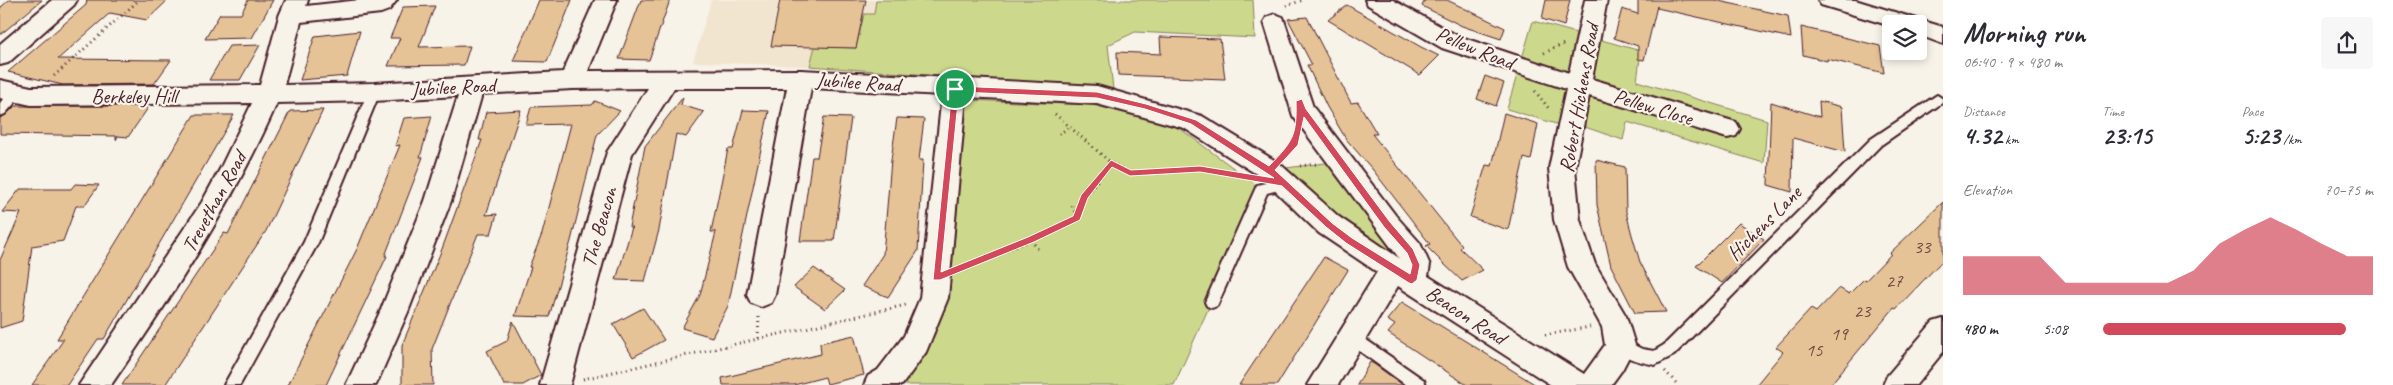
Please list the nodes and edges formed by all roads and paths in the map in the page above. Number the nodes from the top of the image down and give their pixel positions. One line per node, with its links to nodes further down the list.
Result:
1 (66, 0): 16 (street)
2 (139, 0): 26 (path)
3 (386, 0): 9 (street)
4 (606, 0): 20 (street)
5 (1376, 0): 17 (street, Pellew Road)
6 (1596, 0): 14 (street, Robert Hichens Road)
7 (1829, 0): 11 (street)
8 (1899, 0): 10 (street)
9 (293, 8): 27 (street, Trevethan Road)
10 (1915, 15)
11 (1882, 16)
12 (1275, 22): 29 (street)
13 (1927, 29): 15 (street)
14 (1590, 33): 17 (path); 21 (street, Robert Hichens Road)
15 (1943, 36)
16 (0, 57)
17 (1516, 65): 21 (street, Pellew Road); 34 (path)
18 (667, 79): 19 (street, Jubilee Road); 20 (street, Jubilee Road); 52 (street, The Beacon)
19 (801, 79): 23 (street, Jubilee Road); 45 (street)
20 (572, 80): 22 (street, Jubilee Road)
21 (1579, 84): 32 (street, Pellew Close); 34 (street, Robert Hichens Road)
22 (473, 85): 24 (street, Jubilee Road); 55 (street)
23 (955, 89): 25 (street, Jubilee Road); 44 (street)
24 (374, 92): 27 (street, Jubilee Road); 54 (lane)
25 (1026, 92): 31 (path); 38 (street, Jubilee Road)
26 (16, 93): 27 (street, Berkeley Hill); 30 (lane)
27 (269, 93): 53 (street, Trevethan Road)
28 (1937, 100): 51 (lane, Hichens Lane)
29 (1300, 101): 35 (street); 38 (path)
30 (0, 111)
31 (1071, 126): 33 (path); 36 (path)
32 (1727, 129)
33 (1058, 134)
34 (1569, 134): 47 (street, Robert Hichens Road)
35 (1341, 161): 38 (path); 43 (street)
36 (1111, 163): 37 (path); 40 (path)
37 (1238, 175)
38 (1277, 177): 43 (street, Jubilee Road); 46 (lane)
39 (1072, 206): 40 (path)
40 (1077, 218): 41 (path)
41 (1031, 240): 42 (path); 44 (path)
42 (1040, 252)
43 (1403, 275): 49 (street); 50 (street, Beacon Road)
44 (936, 288): 52 (path); 56 (street)
45 (761, 295)
46 (1212, 302)
47 (1611, 318): 50 (path); 51 (street, Robert Hichens Road)
48 (1943, 331): 61 (street)
49 (1352, 337): 57 (street); 58 (lane)
50 (1512, 345): 59 (street, Beacon Road)
51 (1620, 345): 60 (street)
52 (566, 383)
53 (94, 385)
54 (232, 385)
55 (362, 385)
56 (879, 385)
57 (1322, 385)
58 (1418, 385)
59 (1576, 385)
60 (1592, 385)
61 (1898, 385)

